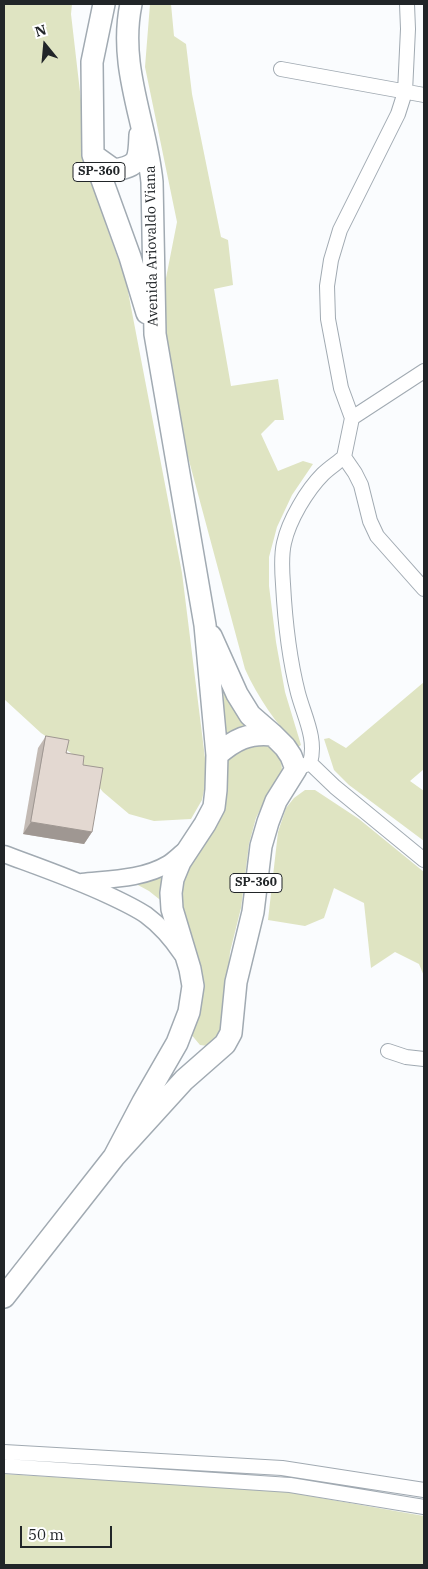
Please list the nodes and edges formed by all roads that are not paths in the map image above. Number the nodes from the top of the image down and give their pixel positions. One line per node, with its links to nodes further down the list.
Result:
1 (131, 4): 7 (main road, Avenida Ariovaldo Viana / SP-360)
2 (407, 4): 5 (street)
3 (103, 6): 8 (main road, Avenida Ariovaldo Viana / SP-360)
4 (281, 69): 5 (street)
5 (405, 92): 6 (street); 11 (street)
6 (424, 95)
7 (141, 126): 8 (main road, SP-360); 9 (main road, Avenida Ariovaldo Viana / SP-360)
8 (93, 155): 9 (main road, Avenida Ariovaldo Viana / SP-360)
9 (155, 334): 14 (main road, SP-360)
10 (424, 371): 11 (street)
11 (352, 418): 12 (street)
12 (344, 457): 13 (street); 17 (street)
13 (424, 589)
14 (205, 625): 15 (main road, SP-360); 16 (main road, SP-360)
15 (273, 735): 16 (main road); 17 (main road, SP-360)
16 (217, 755): 18 (main road, SP-360)
17 (303, 766): 20 (street); 24 (main road, SP-360)
18 (191, 846): 21 (street); 22 (main road, SP-360)
19 (4, 854): 21 (street)
20 (424, 860)
21 (81, 882): 22 (street)
22 (189, 965): 23 (main road, SP-360)
23 (182, 1030): 24 (main road); 27 (main road, SP-360)
24 (225, 1044): 27 (main road, SP-360)
25 (388, 1051): 26 (street)
26 (424, 1059)
27 (114, 1157): 28 (main road, SP-360)
28 (4, 1297)
29 (4, 1452): 31 (street)
30 (4, 1466): 32 (street)
31 (424, 1490)
32 (424, 1507)

